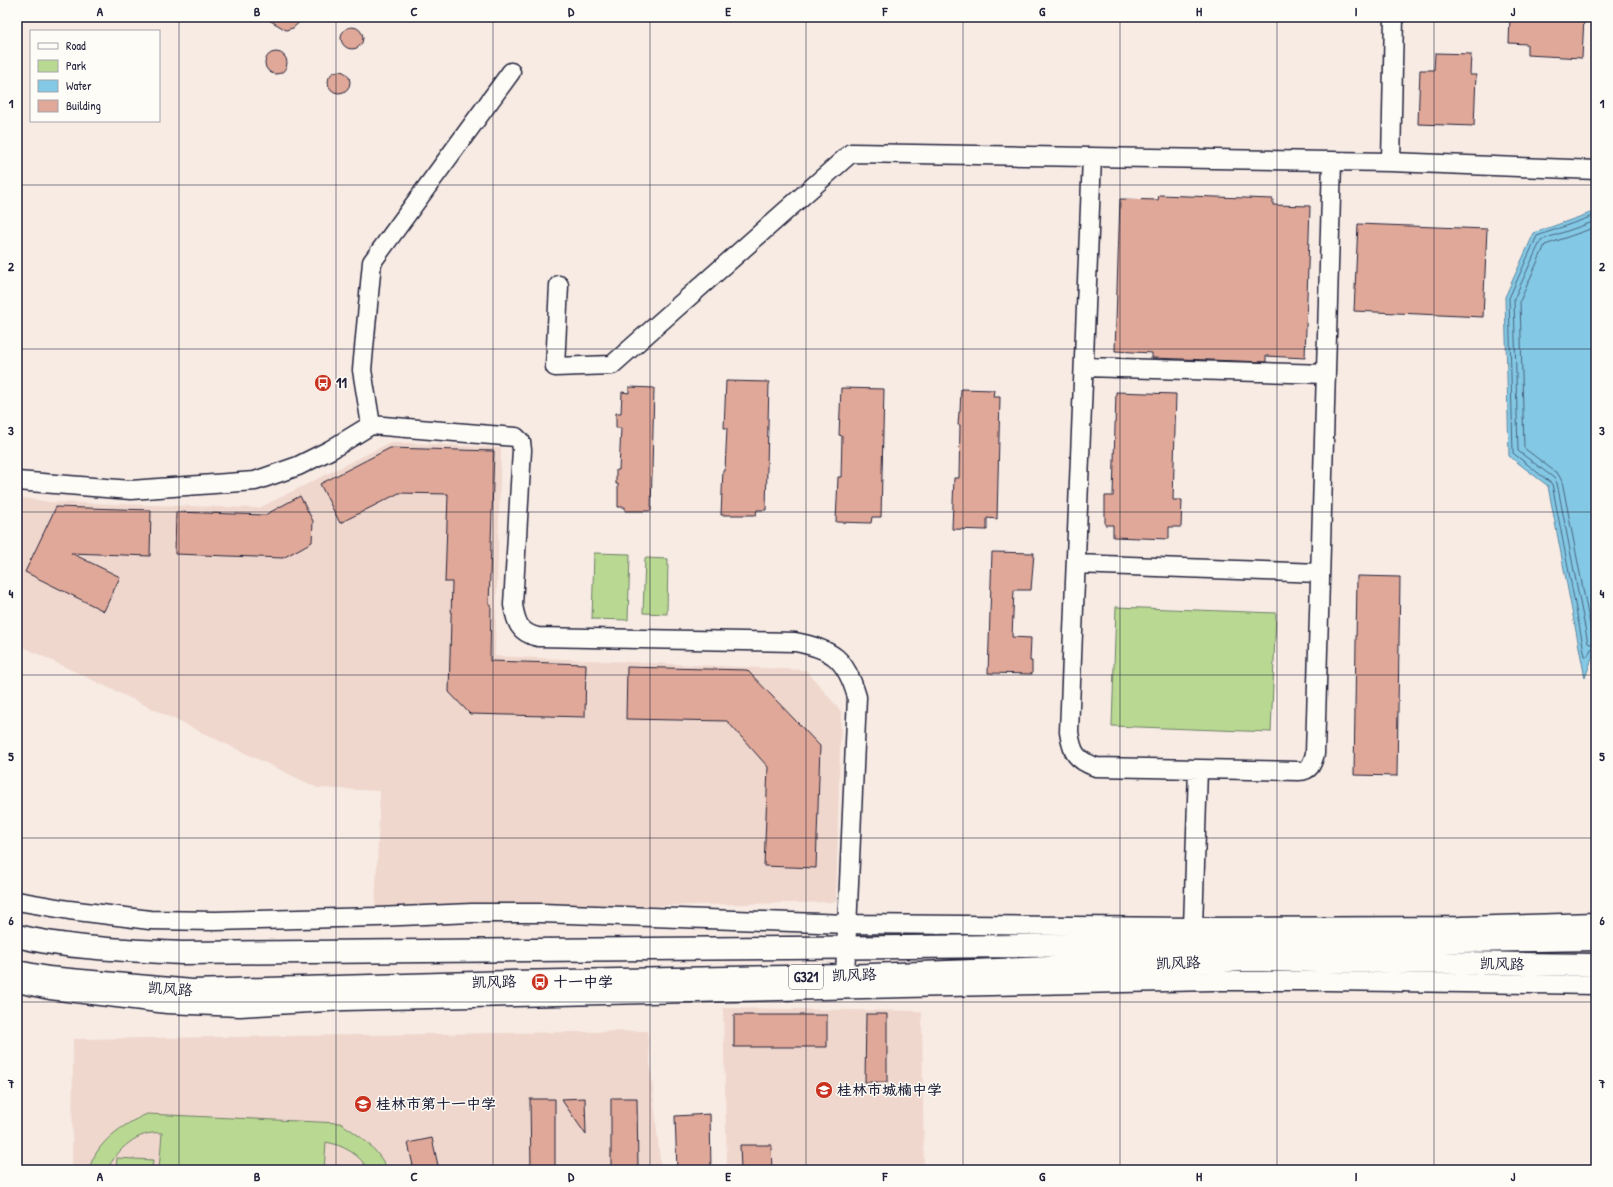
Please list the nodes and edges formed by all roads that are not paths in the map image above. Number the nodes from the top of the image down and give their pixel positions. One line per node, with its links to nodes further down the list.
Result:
1 (1394, 17): 5 (street)
2 (511, 72): 10 (street)
3 (1092, 157): 4 (street); 7 (street); 8 (street)
4 (1332, 161): 5 (street); 9 (street)
5 (1391, 162): 6 (street)
6 (1596, 170)
7 (559, 285)
8 (1084, 367): 9 (street); 12 (street)
9 (1326, 374): 13 (street)
10 (371, 425): 11 (street); 17 (street)
11 (17, 481)
12 (1076, 564): 13 (street); 14 (street)
13 (1320, 573): 14 (street)
14 (1198, 769): 18 (street)
15 (17, 901): 17 (street)
16 (1596, 922): 18 (street)
17 (847, 924): 18 (street); 21 (street)
18 (1192, 927)
19 (17, 936): 21 (highway, 凯风路 / G321)
20 (1596, 939): 21 (highway, 凯风路 / G321)
21 (846, 948): 24 (street)
22 (1596, 965): 24 (highway, 凯风路 / G321)
23 (17, 972): 24 (highway, 凯风路 / G321)
24 (845, 976)
25 (17, 983): 26 (street)
26 (1596, 985)

